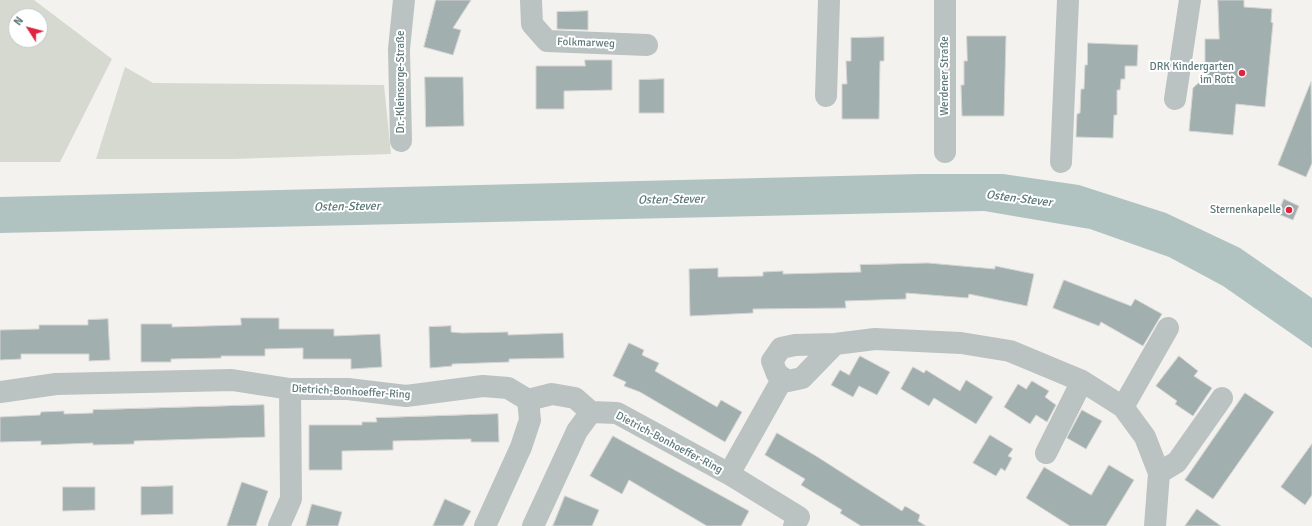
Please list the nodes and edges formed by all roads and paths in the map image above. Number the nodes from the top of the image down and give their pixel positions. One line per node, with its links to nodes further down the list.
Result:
1 (404, 0): 10 (street, Dr.-Kleinsorge-Straße)
2 (531, 0): 7 (street, Folkmarweg)
3 (829, 0): 8 (street)
4 (945, 0): 11 (street, Werdener Straße)
5 (1068, 0): 12 (street)
6 (1190, 0): 9 (street)
7 (647, 45)
8 (826, 96)
9 (1175, 99)
10 (401, 141)
11 (945, 152)
12 (1061, 162)
13 (1168, 328): 21 (street)
14 (835, 344): 15 (street); 15 (street); 16 (street)
15 (783, 378): 25 (street)
16 (1082, 381): 21 (street); 23 (street)
17 (290, 389): 18 (street, Dietrich-Bonhoeffer-Ring); 20 (street, Dietrich-Bonhoeffer-Ring); 27 (street)
18 (0, 392)
19 (1222, 398): 24 (street)
20 (528, 400): 22 (street); 28 (street)
21 (1124, 407): 24 (street)
22 (591, 412): 25 (street, Dietrich-Bonhoeffer-Ring); 29 (street)
23 (1046, 453)
24 (1159, 473): 30 (street)
25 (729, 474): 26 (street, Dietrich-Bonhoeffer-Ring)
26 (803, 523)
27 (279, 526)
28 (485, 526)
29 (533, 526)
30 (1155, 526)

